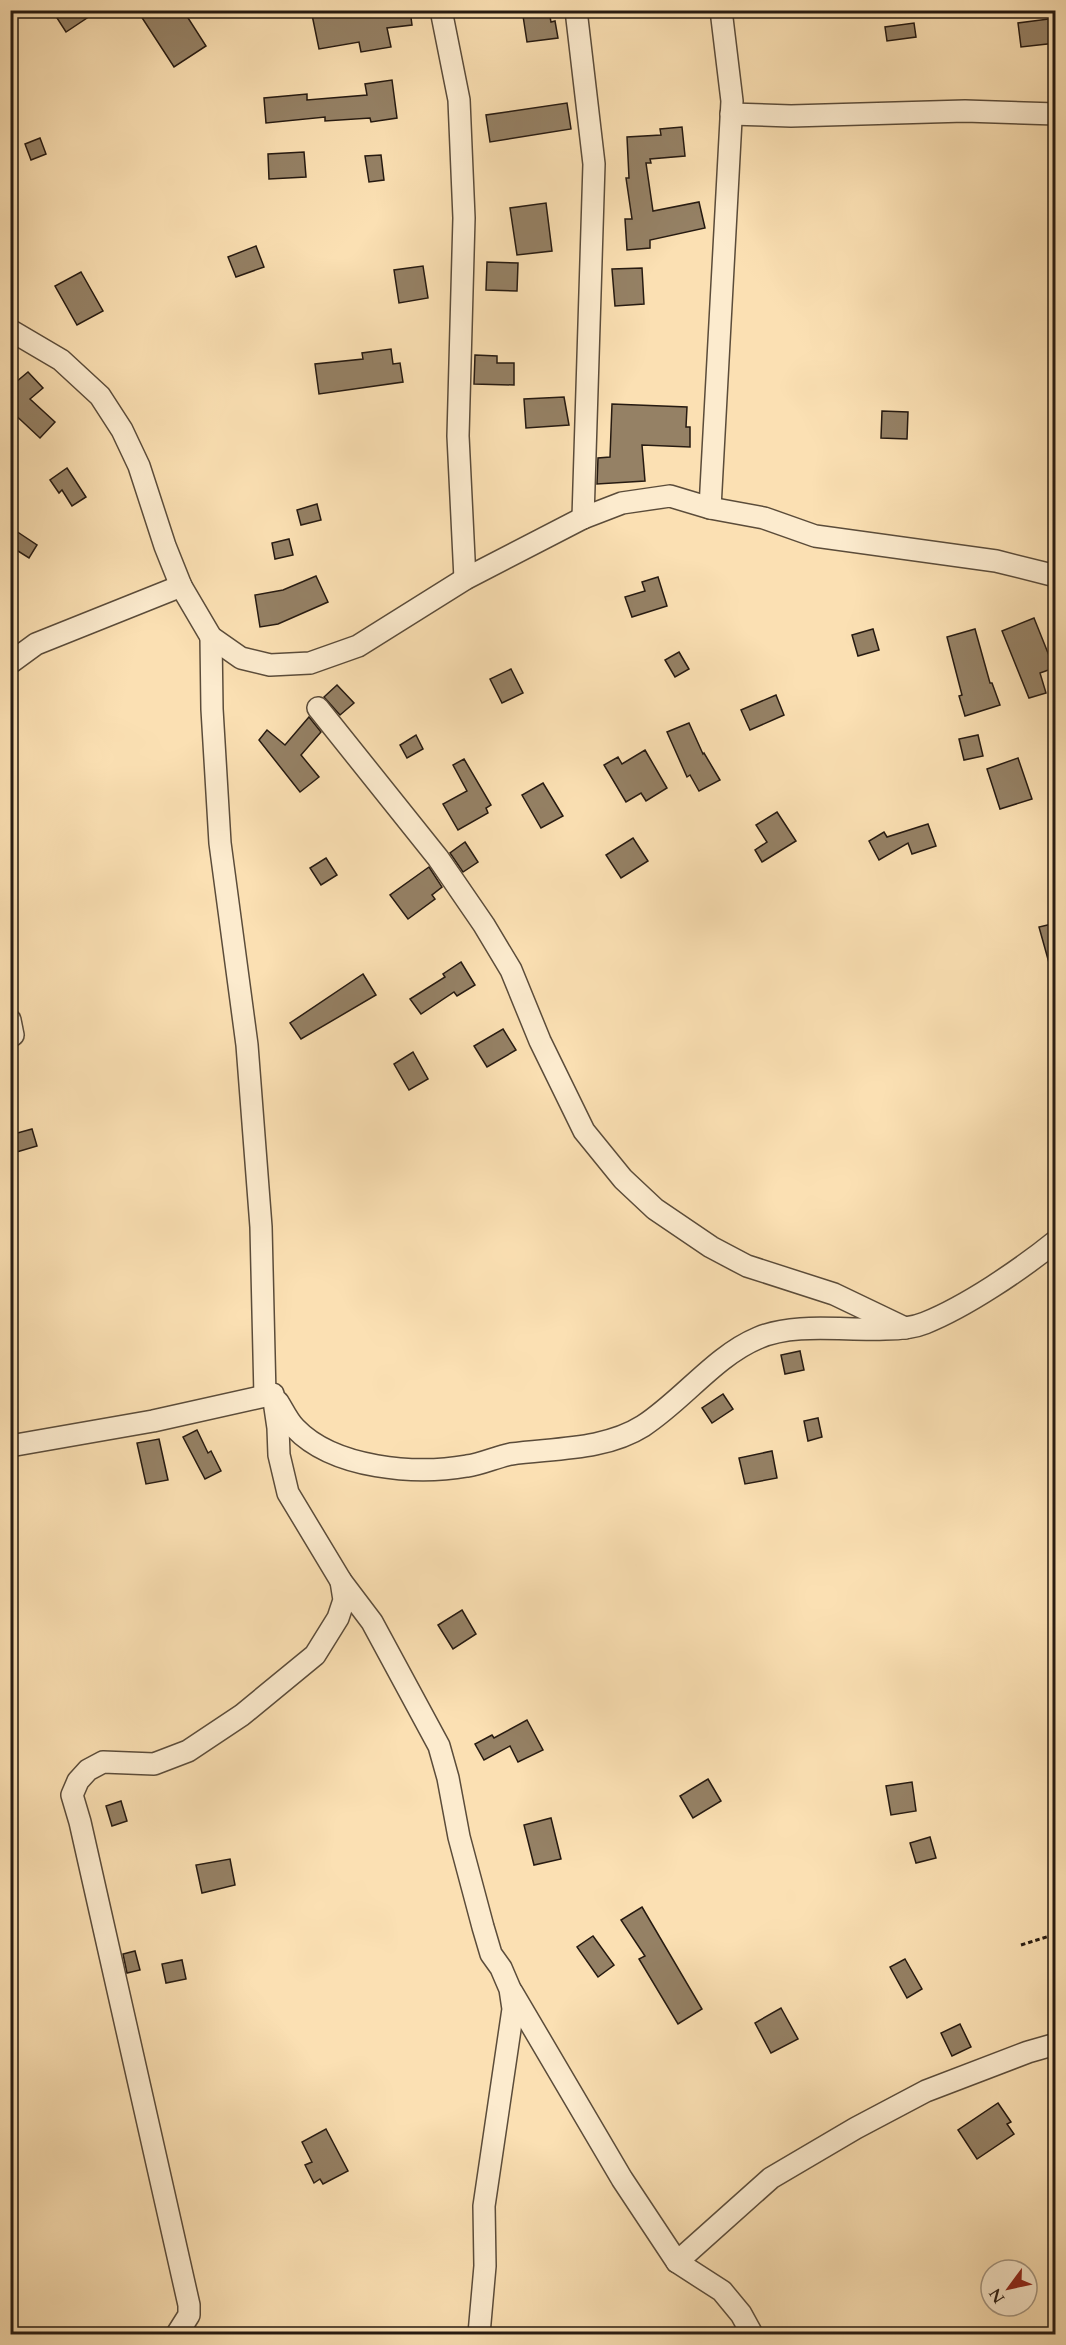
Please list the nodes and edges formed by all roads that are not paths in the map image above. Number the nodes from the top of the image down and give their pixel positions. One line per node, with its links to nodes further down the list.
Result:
1 (441, 10): 10 (street)
2 (576, 10): 8 (street)
3 (721, 10): 4 (street)
4 (731, 114): 5 (street); 7 (street)
5 (1056, 114)
6 (10, 330): 11 (street)
7 (710, 508): 8 (street); 9 (street)
8 (583, 518): 10 (street)
9 (1056, 576)
10 (465, 579): 12 (street)
11 (181, 586): 12 (street); 13 (street)
12 (211, 637): 17 (street)
13 (10, 663)
14 (318, 708): 16 (street)
15 (1056, 1241): 16 (street)
16 (905, 1328): 17 (street)
17 (269, 1395): 18 (street); 19 (street)
18 (10, 1446)
19 (341, 1581): 20 (street); 23 (street)
20 (510, 1989): 22 (street); 24 (street)
21 (1056, 2044): 22 (street)
22 (677, 2262): 25 (street)
23 (177, 2334)
24 (479, 2334)
25 (752, 2334)

